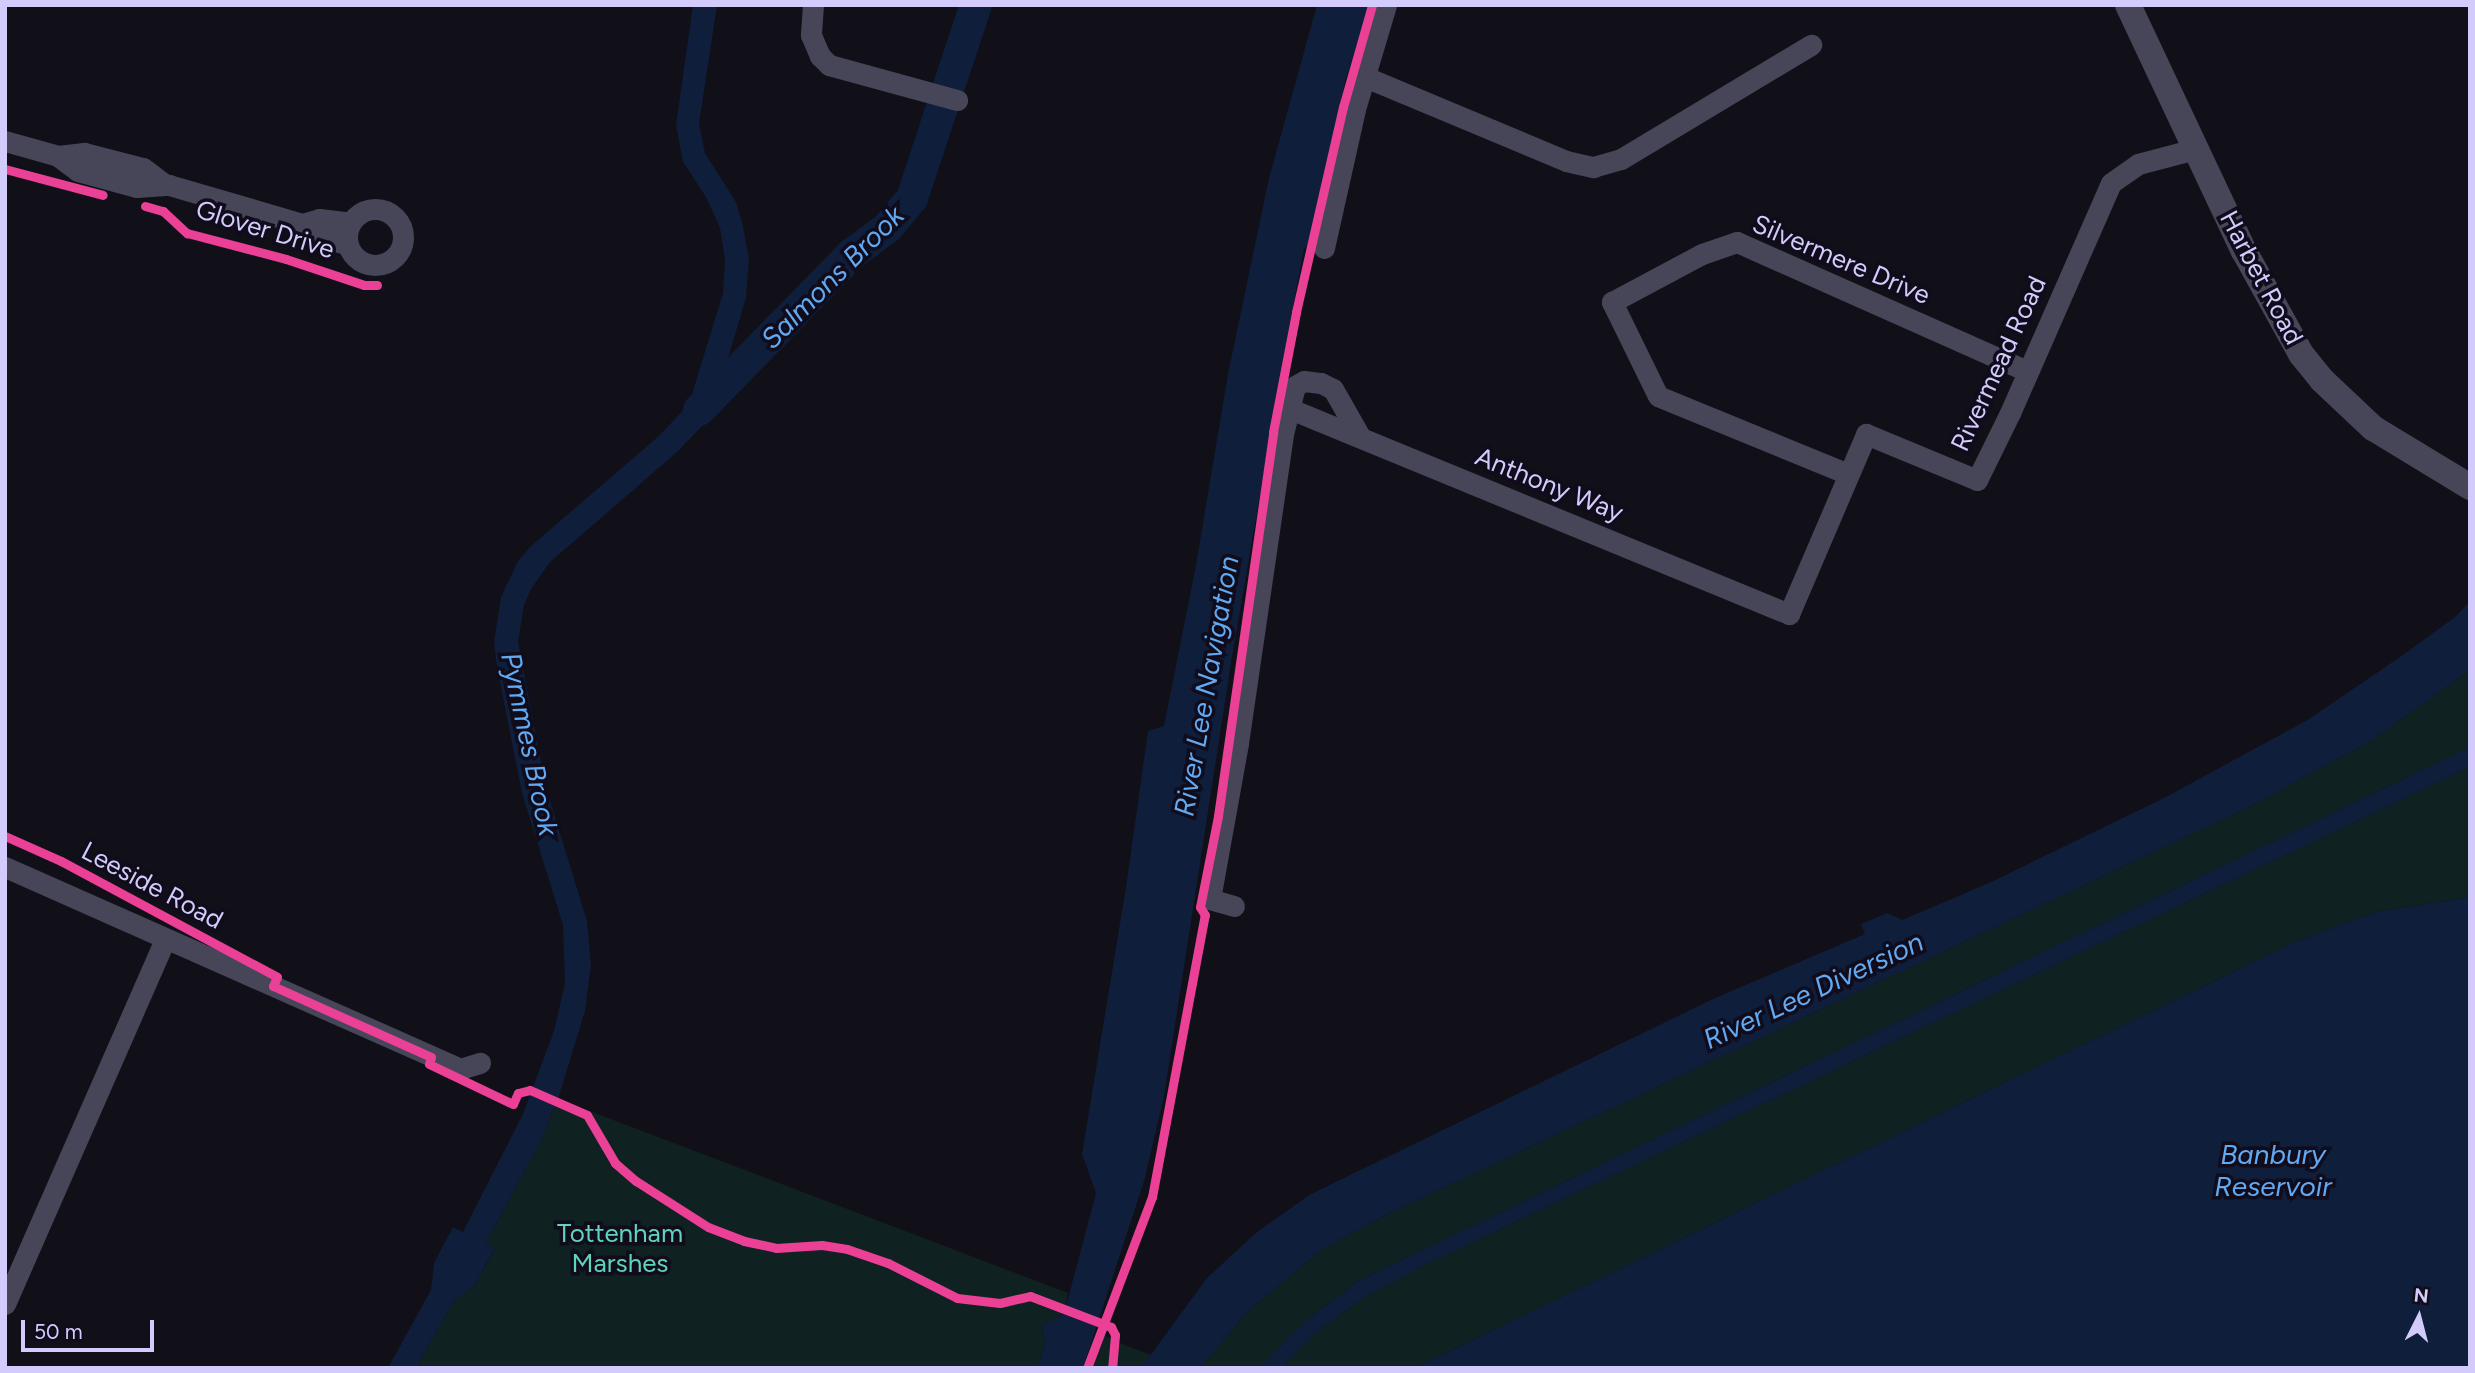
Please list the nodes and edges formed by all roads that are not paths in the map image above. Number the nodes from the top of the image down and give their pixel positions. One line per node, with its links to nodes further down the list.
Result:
1 (813, 5): 6 (street)
2 (1386, 5): 5 (street)
3 (2128, 5): 8 (street, Harbet Road)
4 (1811, 45): 5 (street)
5 (1363, 76): 10 (street)
6 (950, 98)
7 (5, 141): 9 (street, Glover Drive)
8 (2195, 149): 11 (street, Rivermead Road); 15 (street, Harbet Road)
9 (349, 234)
10 (1324, 248)
11 (2027, 371): 14 (street, Rivermead Road); 14 (street, Silvermere Drive)
12 (1288, 408): 13 (street, Anthony Way); 13 (street); 18 (street)
13 (1361, 438): 16 (street, Anthony Way)
14 (1848, 474): 16 (street, Rivermead Road)
15 (2470, 487)
16 (1789, 614)
17 (5, 867): 19 (street, Leeside Road)
18 (1234, 906)
19 (165, 940): 20 (street, Leeside Road); 21 (street)
20 (470, 1066)
21 (5, 1304)

